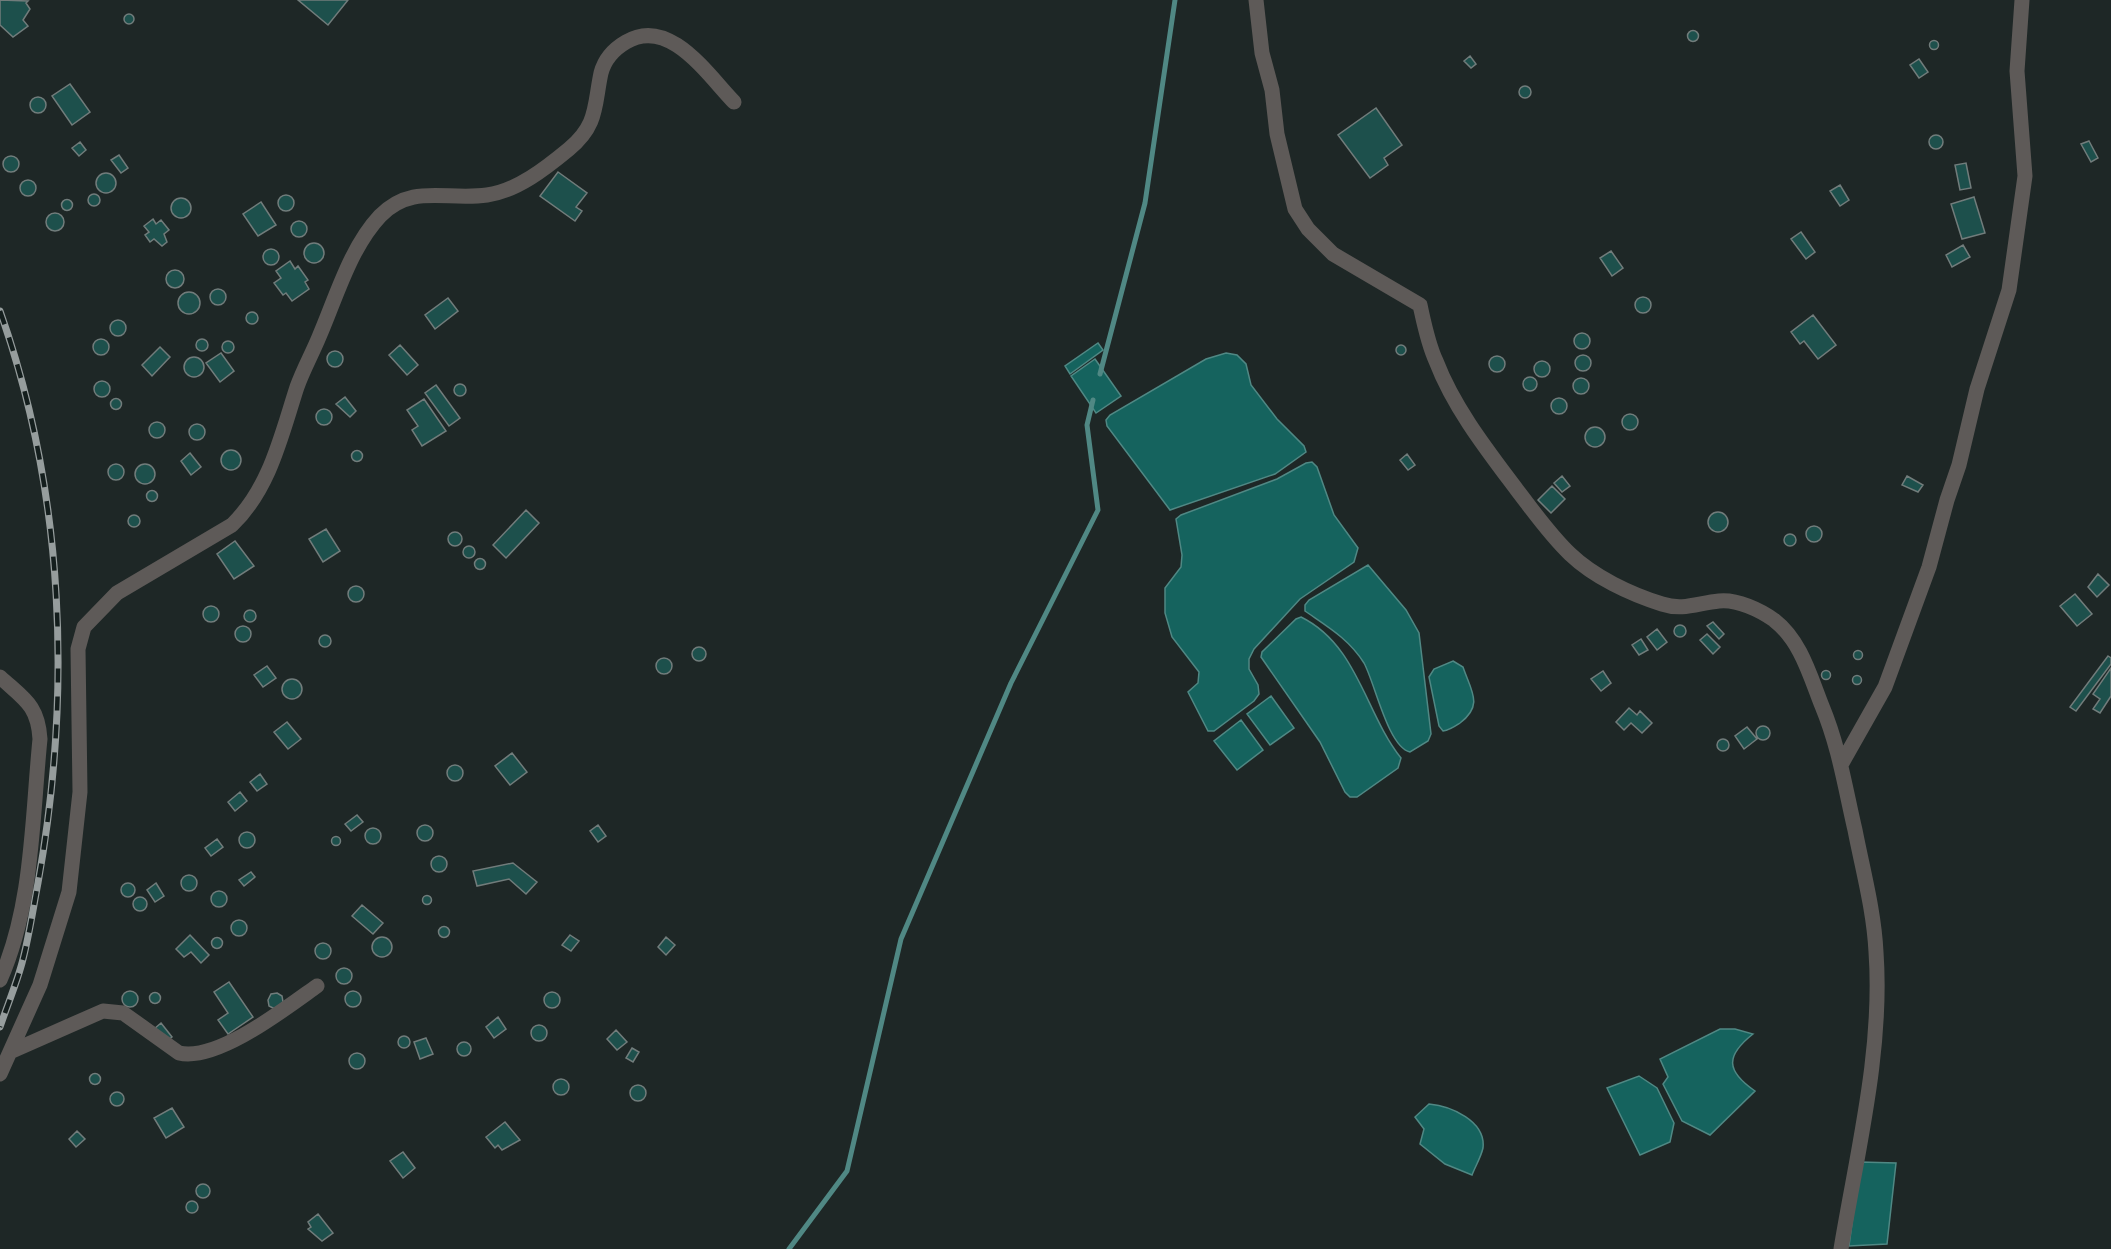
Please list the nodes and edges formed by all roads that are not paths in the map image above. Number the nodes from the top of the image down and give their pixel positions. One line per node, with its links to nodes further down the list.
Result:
1 (1256, 0): 5 (street)
2 (2022, 0): 5 (street)
3 (734, 102): 8 (street)
4 (0, 677): 6 (street)
5 (1842, 763): 10 (street)
6 (0, 980)
7 (317, 986): 8 (street)
8 (10, 1052): 9 (street)
9 (0, 1074)
10 (1841, 1249)

